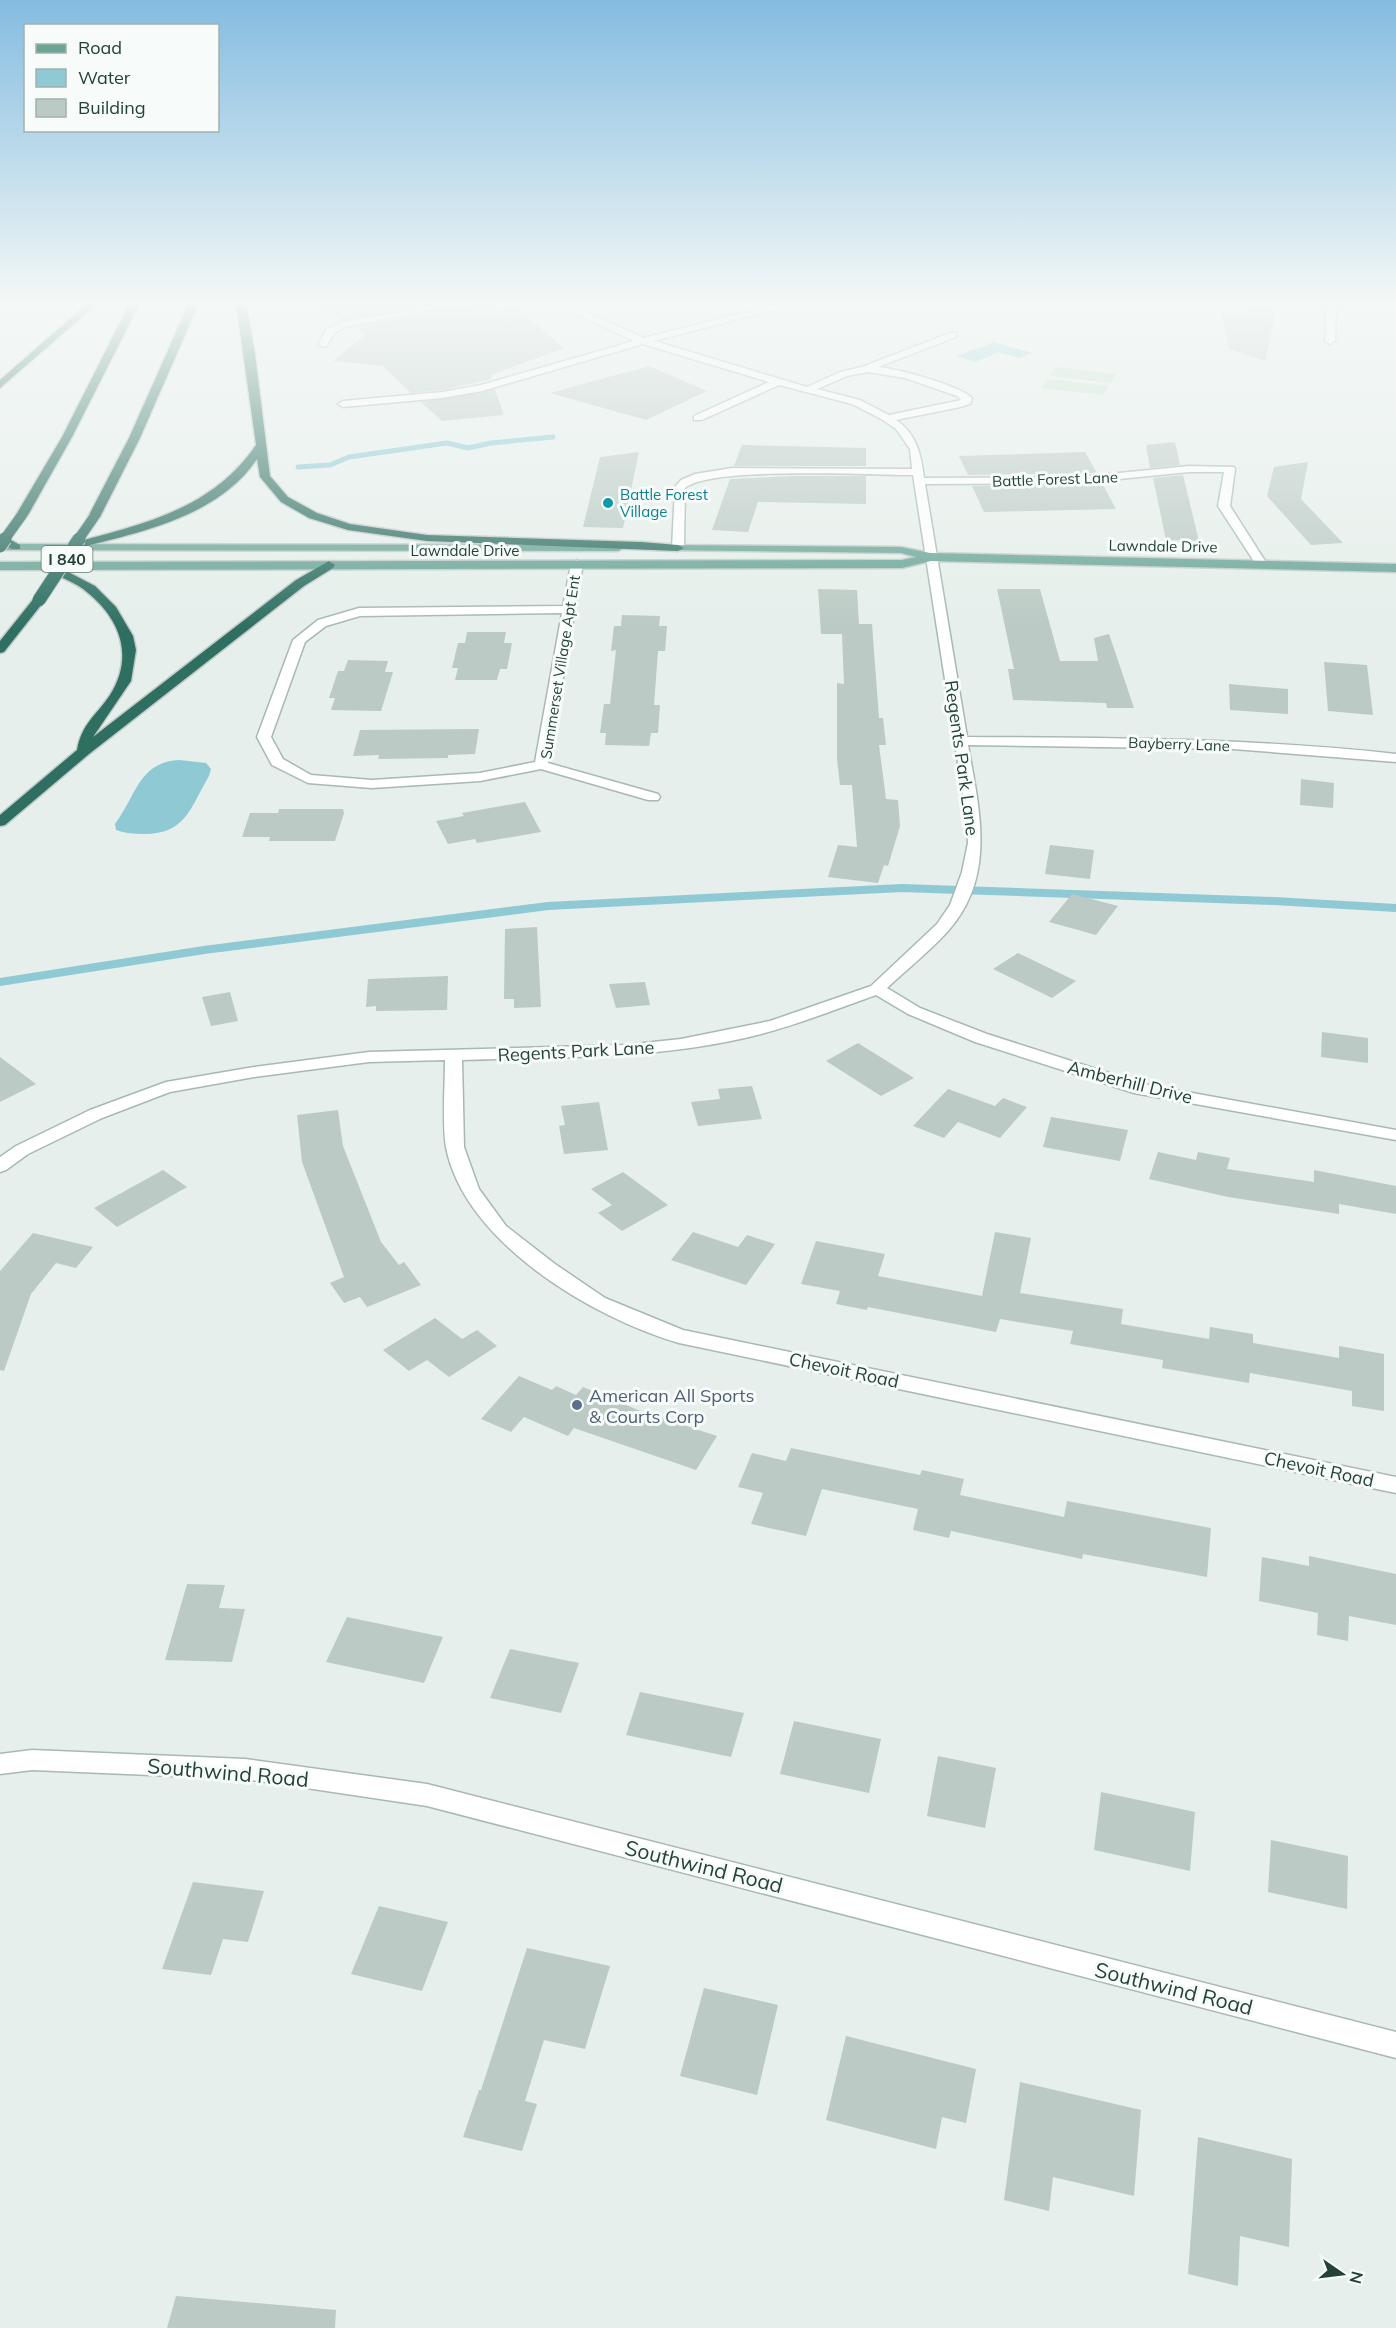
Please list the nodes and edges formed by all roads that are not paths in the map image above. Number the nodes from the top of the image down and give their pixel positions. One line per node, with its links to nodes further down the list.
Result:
1 (81, 412): 12 (highway, bridge)
2 (148, 412): 25 (highway, I 840, bridge)
3 (258, 412): 9 (highway)
4 (712, 412): 7 (street)
5 (876, 412): 8 (street, Regents Park Lane)
6 (922, 412): 8 (street)
7 (698, 418)
8 (889, 418): 10 (street, Regents Park Lane)
9 (261, 447): 14 (highway); 15 (highway)
10 (918, 477): 15 (street); 17 (street, Regents Park Lane); 19 (street, Battle Forest Lane)
11 (0, 537): 13 (highway)
12 (0, 547): 13 (main road, Lawndale Drive)
13 (16, 547): 14 (main road, Lawndale Drive); 16 (main road)
14 (69, 547): 15 (main road, Lawndale Drive); 16 (main road)
15 (678, 548): 17 (main road, Lawndale Drive)
16 (32, 557): 21 (main road); 22 (main road)
17 (930, 557): 18 (main road, Lawndale Drive); 19 (main road, Lawndale Drive); 26 (street, Regents Park Lane)
18 (577, 564): 20 (main road, Lawndale Drive); 24 (street, Summerset Village Apt Ent)
19 (1261, 564): 23 (main road, Lawndale Drive)
20 (329, 565): 22 (main road, Lawndale Drive); 27 (highway)
21 (0, 566): 22 (main road, Lawndale Drive)
22 (47, 566): 27 (highway)
23 (1396, 568)
24 (569, 609): 29 (street, Summerset Village Apt Ent); 29 (street)
25 (0, 649)
26 (961, 741): 28 (street, Bayberry Lane); 32 (street, Regents Park Lane)
27 (84, 751): 31 (highway)
28 (1396, 758)
29 (542, 765): 30 (street, Summerset Village Apt Ent)
30 (653, 797)
31 (0, 822)
32 (877, 989): 33 (street, Regents Park Lane); 34 (street, Amberhill Drive)
33 (453, 1057): 35 (street, Regents Park Lane); 36 (street, Chevoit Road)
34 (1396, 1135)
35 (0, 1166)
36 (1396, 1485)
37 (0, 1764): 38 (street, Southwind Road)
38 (1396, 2045)

